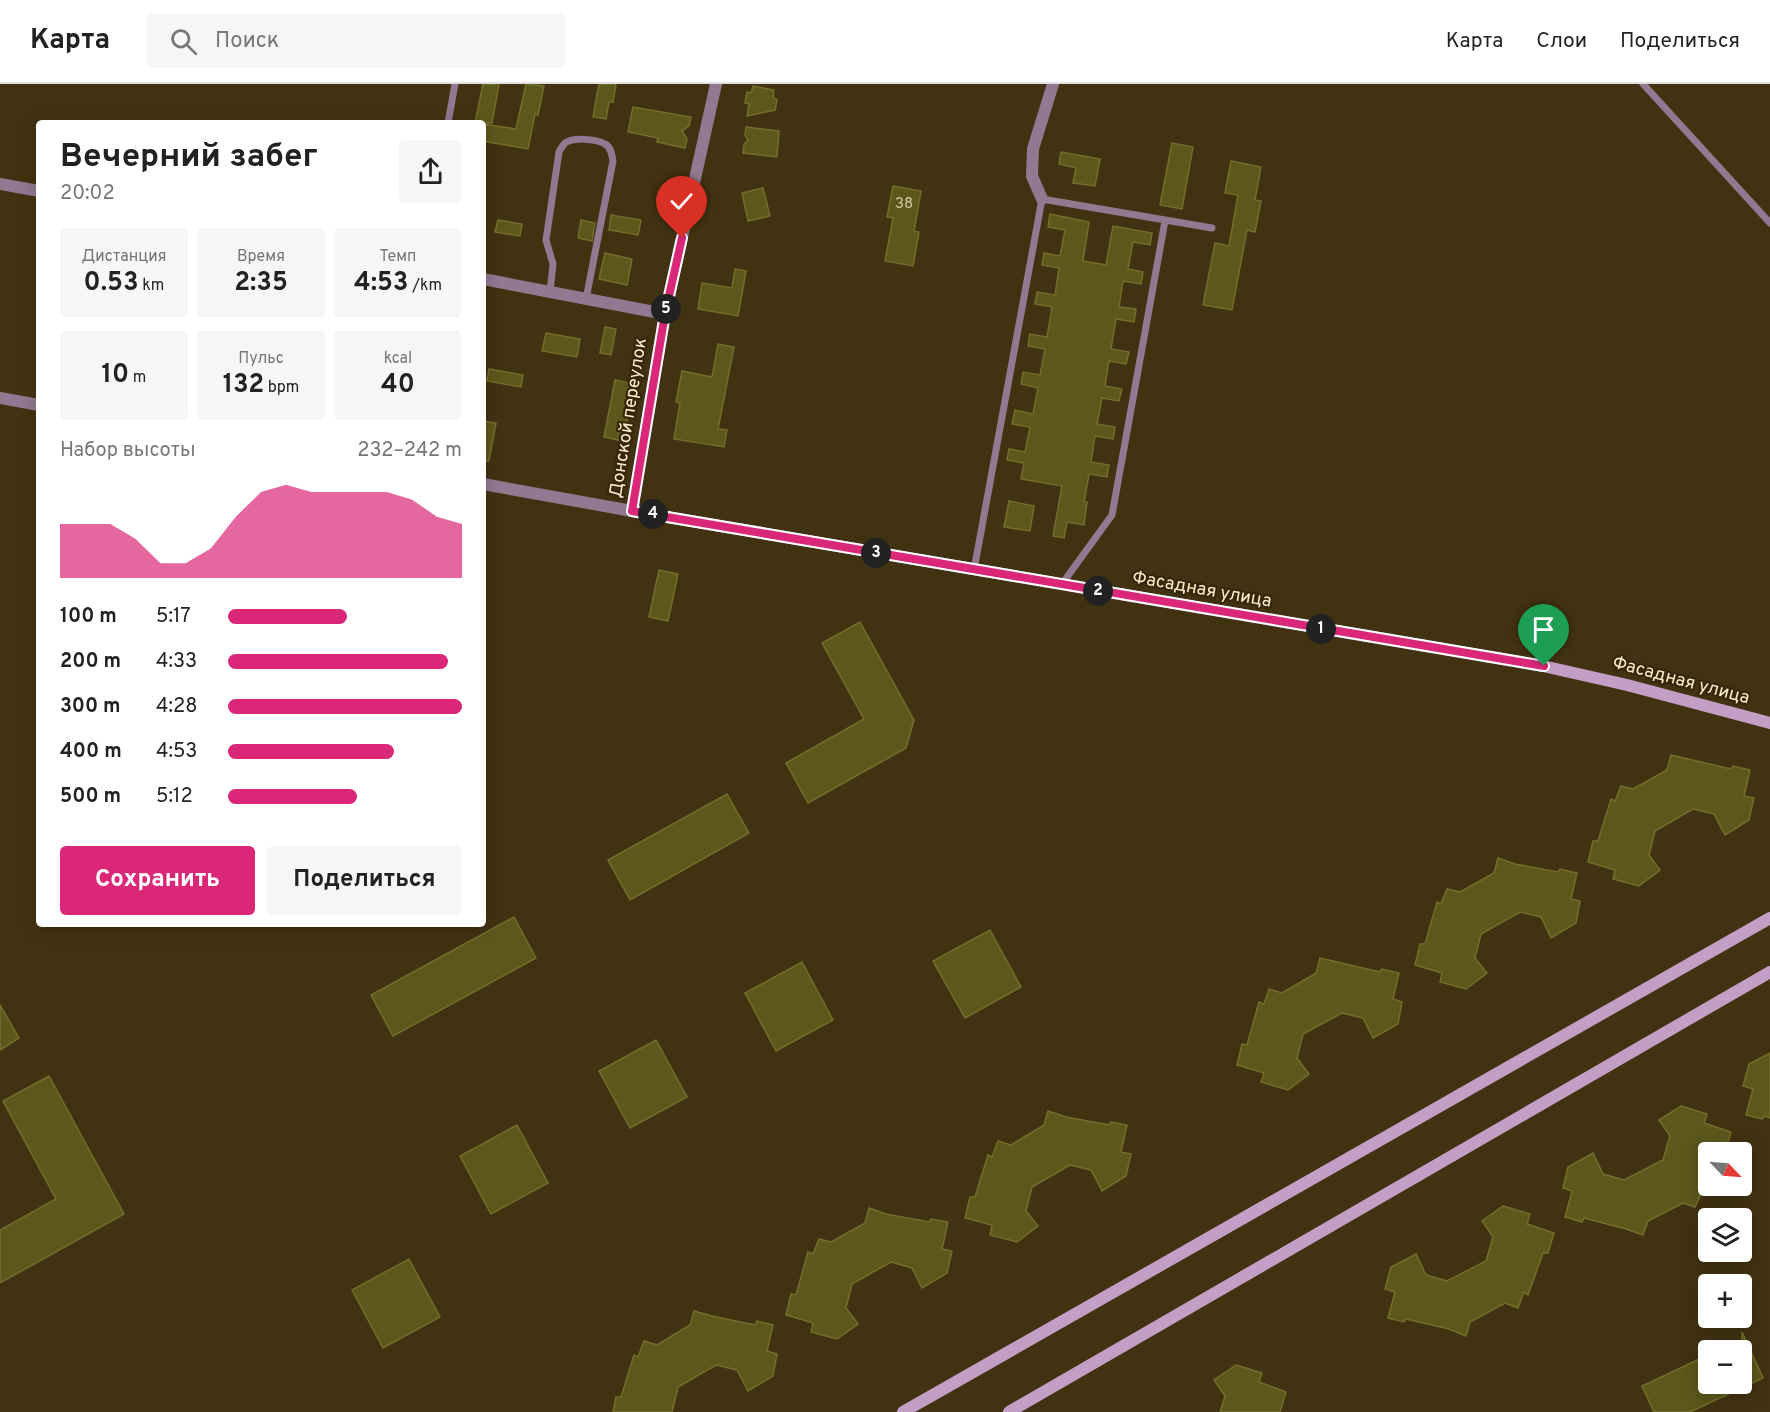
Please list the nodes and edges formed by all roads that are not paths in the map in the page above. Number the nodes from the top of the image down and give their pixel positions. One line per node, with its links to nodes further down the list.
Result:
1 (455, 84): 5 (lane)
2 (716, 84): 15 (street, Донской переулок)
3 (1053, 84): 8 (street)
4 (1643, 84): 10 (lane)
5 (449, 120)
6 (0, 184): 7 (street)
7 (36, 190)
8 (1042, 199): 9 (lane); 20 (lane)
9 (1165, 220): 11 (lane); 21 (lane)
10 (1770, 224)
11 (1212, 228)
12 (486, 280): 13 (street)
13 (550, 292): 14 (street); 14 (lane)
14 (586, 299): 15 (street)
15 (665, 314): 19 (street, Донской переулок)
16 (0, 398): 17 (street)
17 (36, 404)
18 (486, 485): 19 (street, Фасадная улица)
19 (632, 511): 20 (main road, Фасадная улица)
20 (974, 570): 21 (main road, Фасадная улица)
21 (1061, 585): 22 (main road, Фасадная улица)
22 (1770, 723)
23 (1770, 918): 25 (main road)
24 (1770, 972): 26 (main road)
25 (903, 1412)
26 (1009, 1412)

